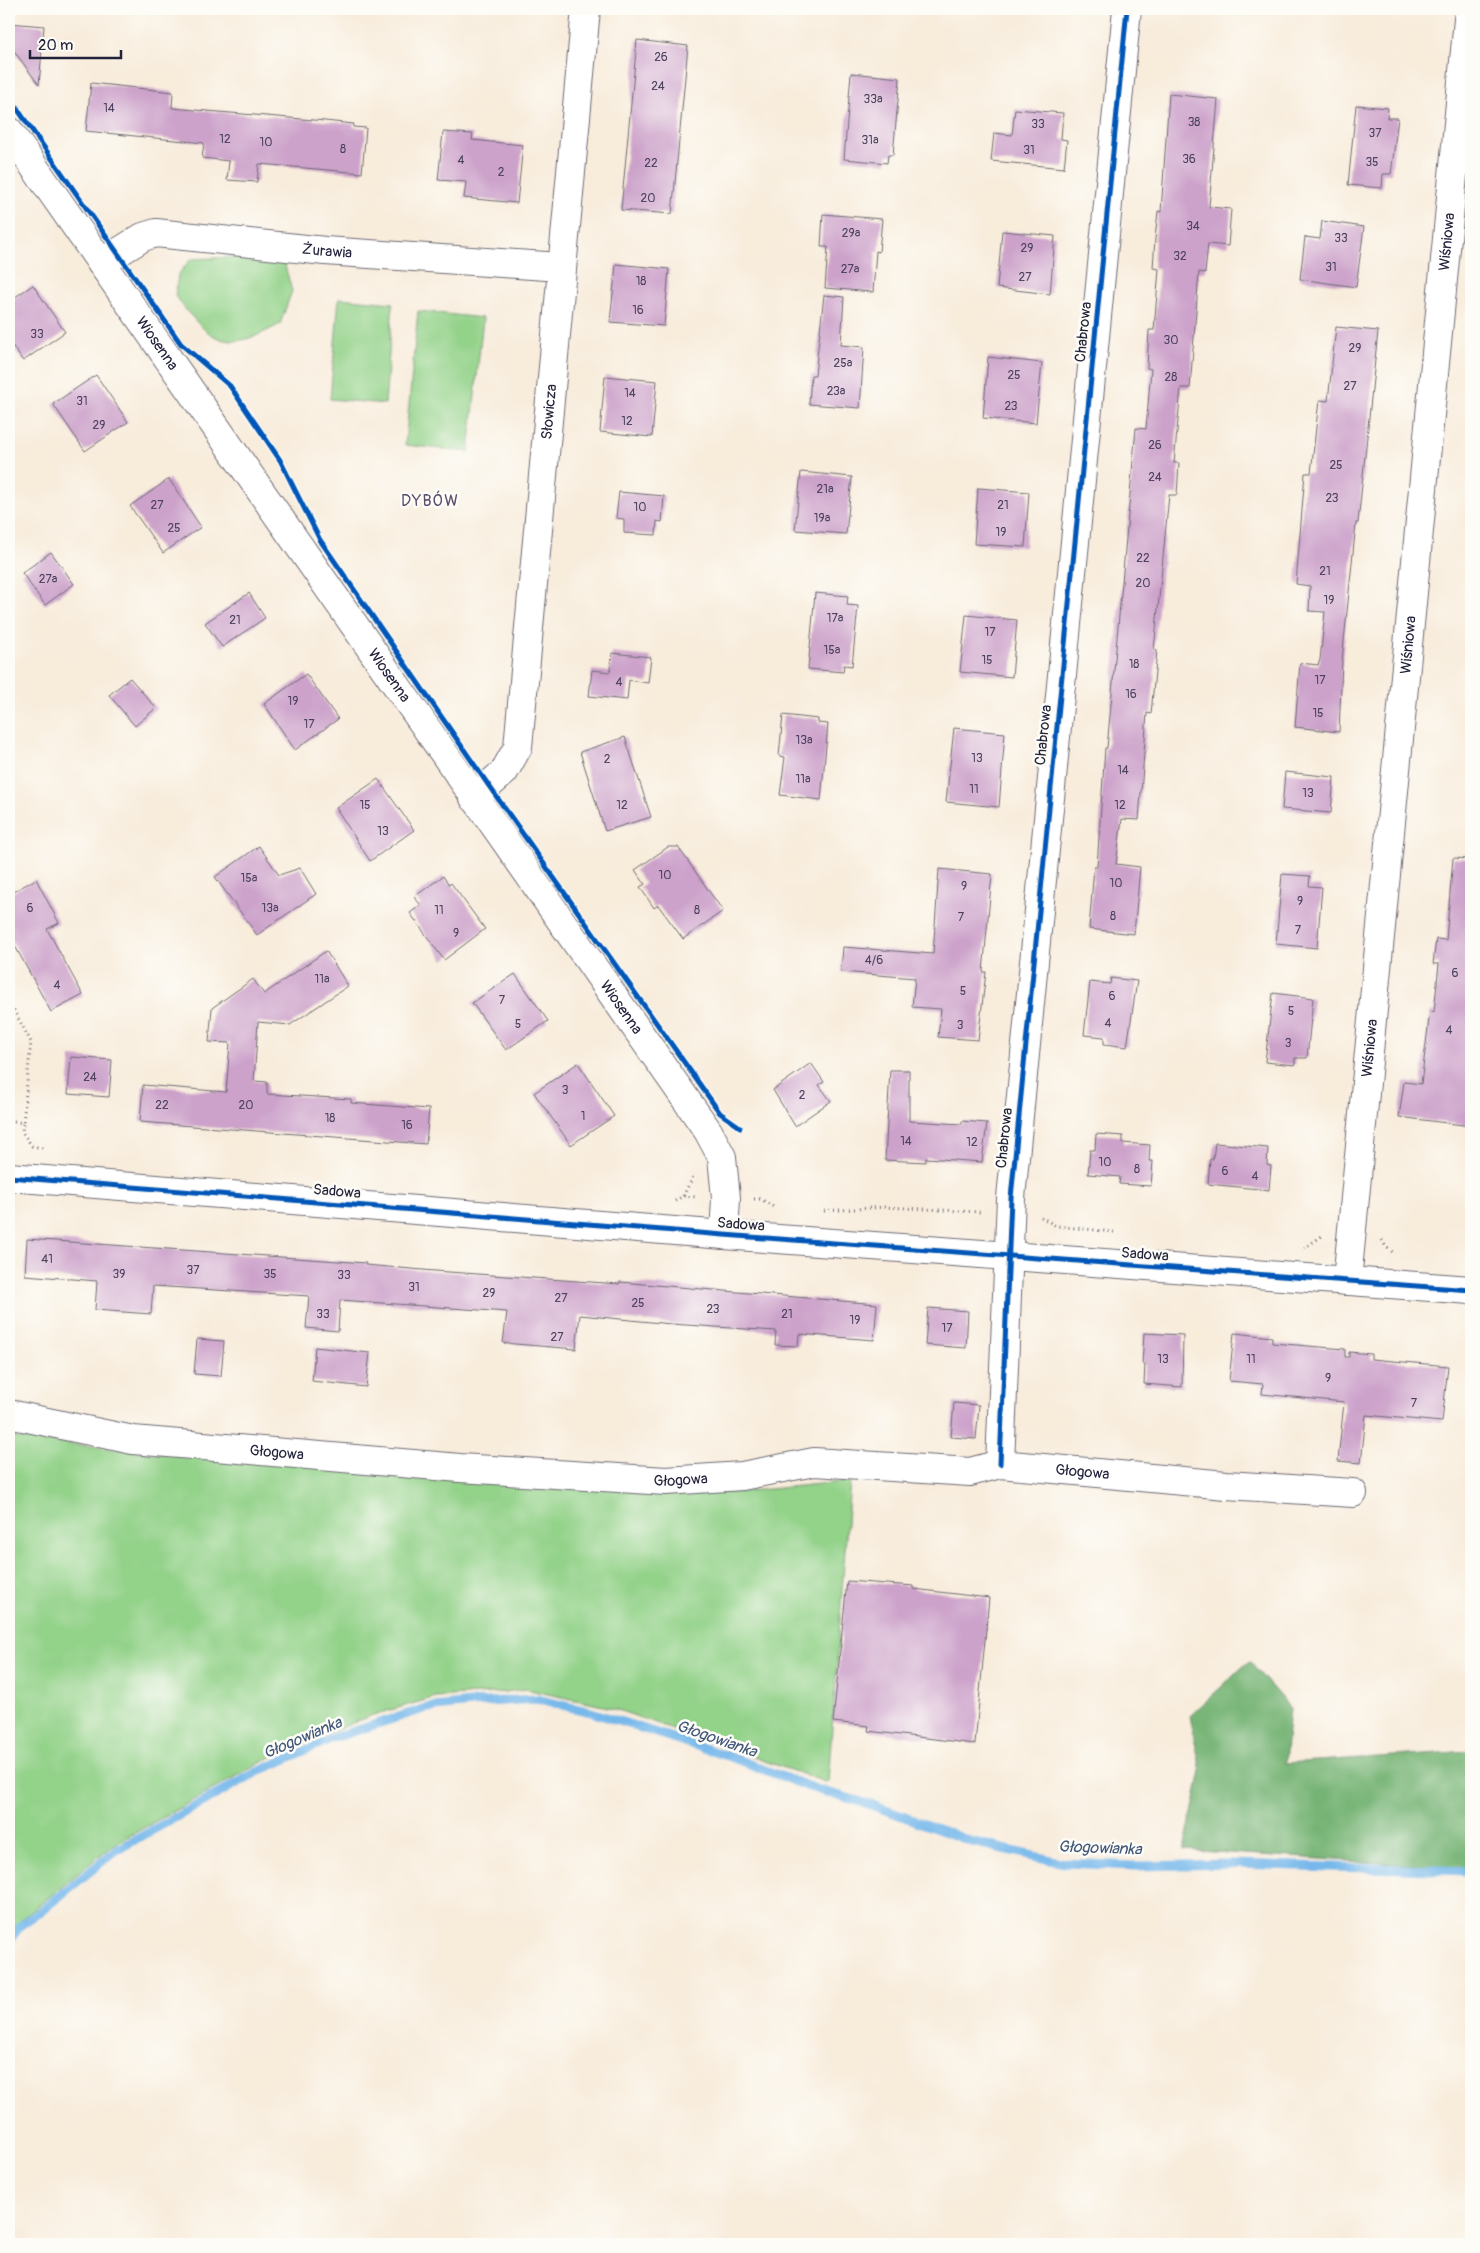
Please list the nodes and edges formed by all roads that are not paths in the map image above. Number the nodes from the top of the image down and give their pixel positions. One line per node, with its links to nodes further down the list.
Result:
1 (586, 9): 6 (street, Słowicza)
2 (1127, 9): 10 (street, Chabrowa)
3 (1469, 9): 11 (street, Wiśniowa)
4 (9, 131): 5 (street, Wiosenna)
5 (102, 264): 6 (street, Żurawia); 7 (street, Wiosenna)
6 (561, 268): 7 (street, Słowicza)
7 (474, 798): 9 (street, Wiosenna)
8 (9, 1178): 9 (street, Sadowa)
9 (724, 1235): 10 (street, Sadowa)
10 (1008, 1256): 11 (street, Sadowa); 14 (street, Chabrowa)
11 (1347, 1281): 12 (street, Sadowa)
12 (1471, 1290)
13 (9, 1414): 14 (street, Głogowa)
14 (1000, 1464): 15 (street, Głogowa)
15 (1353, 1493)

